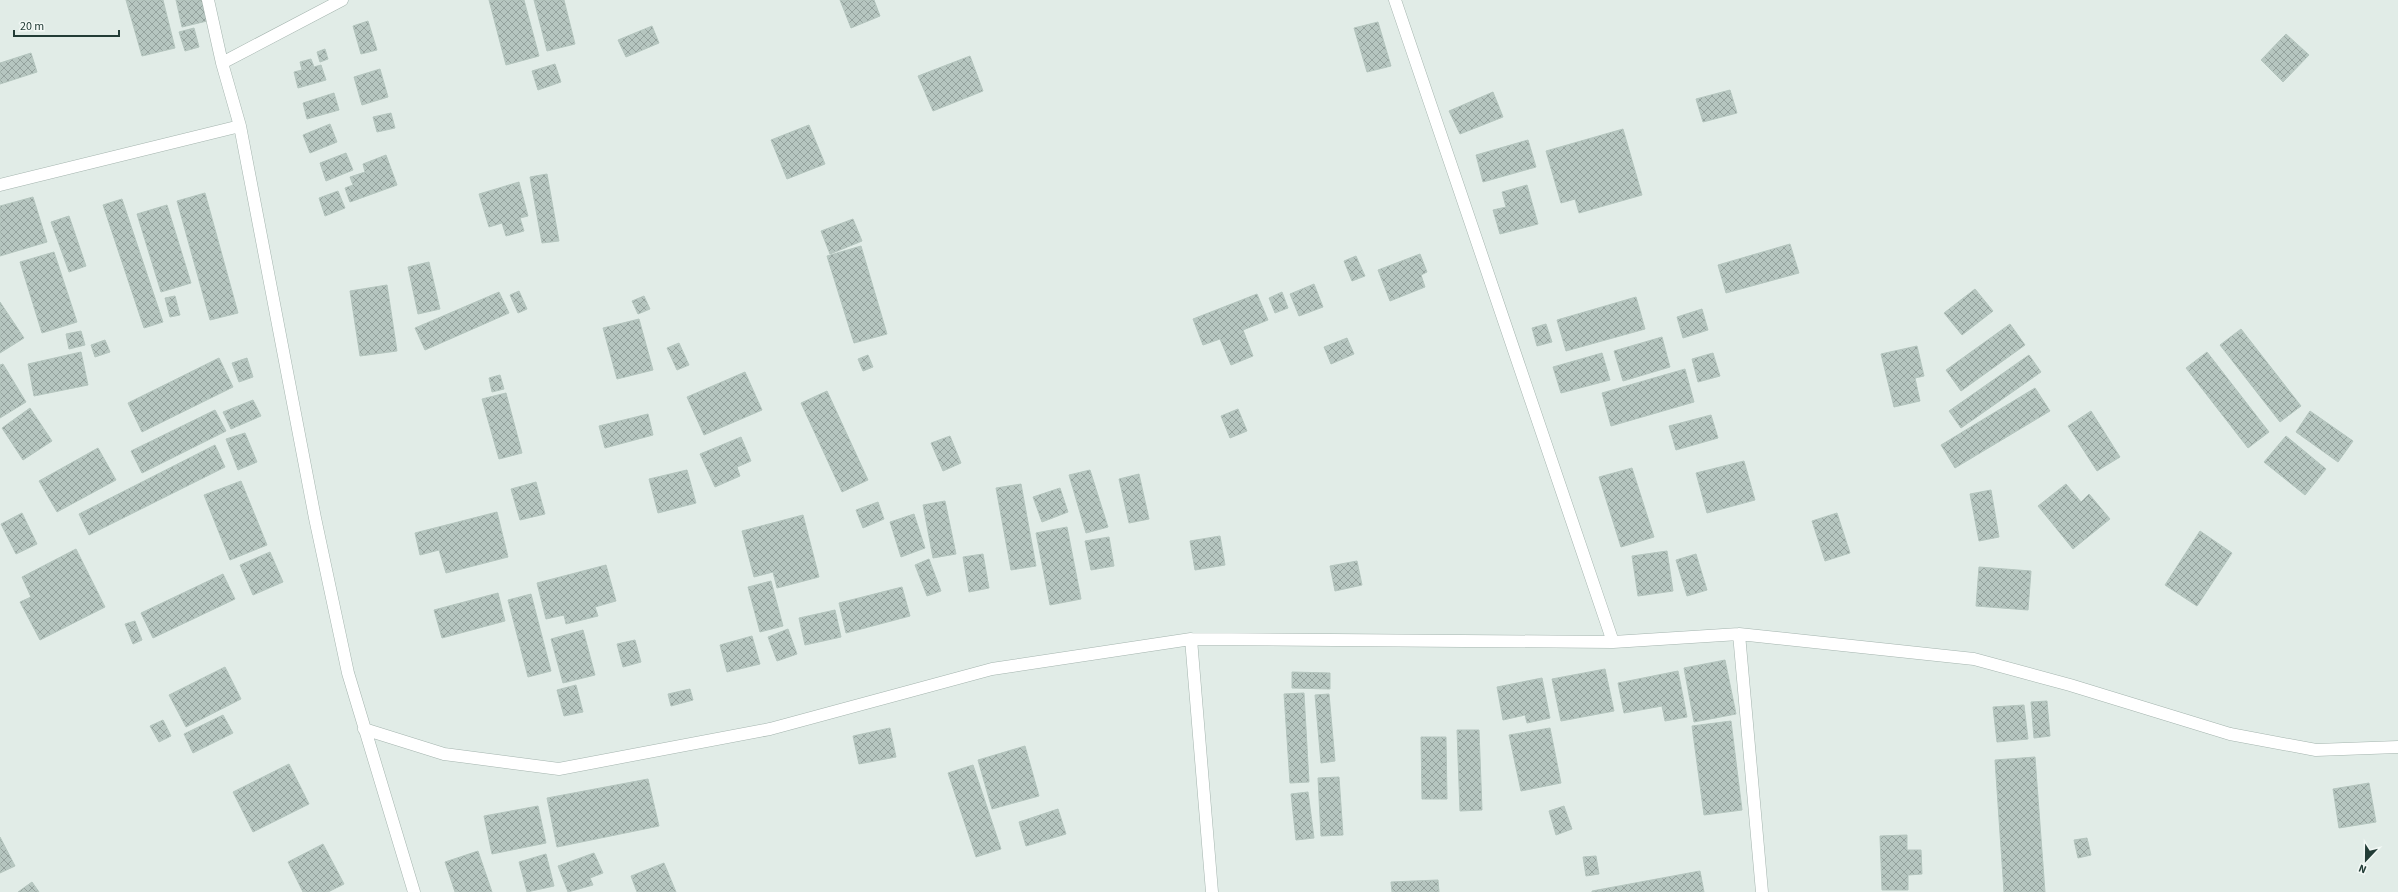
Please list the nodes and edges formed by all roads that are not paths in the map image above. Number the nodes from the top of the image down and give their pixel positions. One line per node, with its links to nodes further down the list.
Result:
1 (208, 0): 4 (street)
2 (342, 0): 4 (street)
3 (1395, 0): 9 (street)
4 (222, 63): 5 (street)
5 (240, 126): 6 (street); 10 (street)
6 (0, 185)
7 (1739, 634): 9 (street); 11 (street); 14 (street)
8 (1191, 639): 9 (street); 10 (street); 13 (street)
9 (1613, 642)
10 (364, 729): 12 (street)
11 (2398, 747)
12 (414, 892)
13 (1212, 892)
14 (1762, 892)

